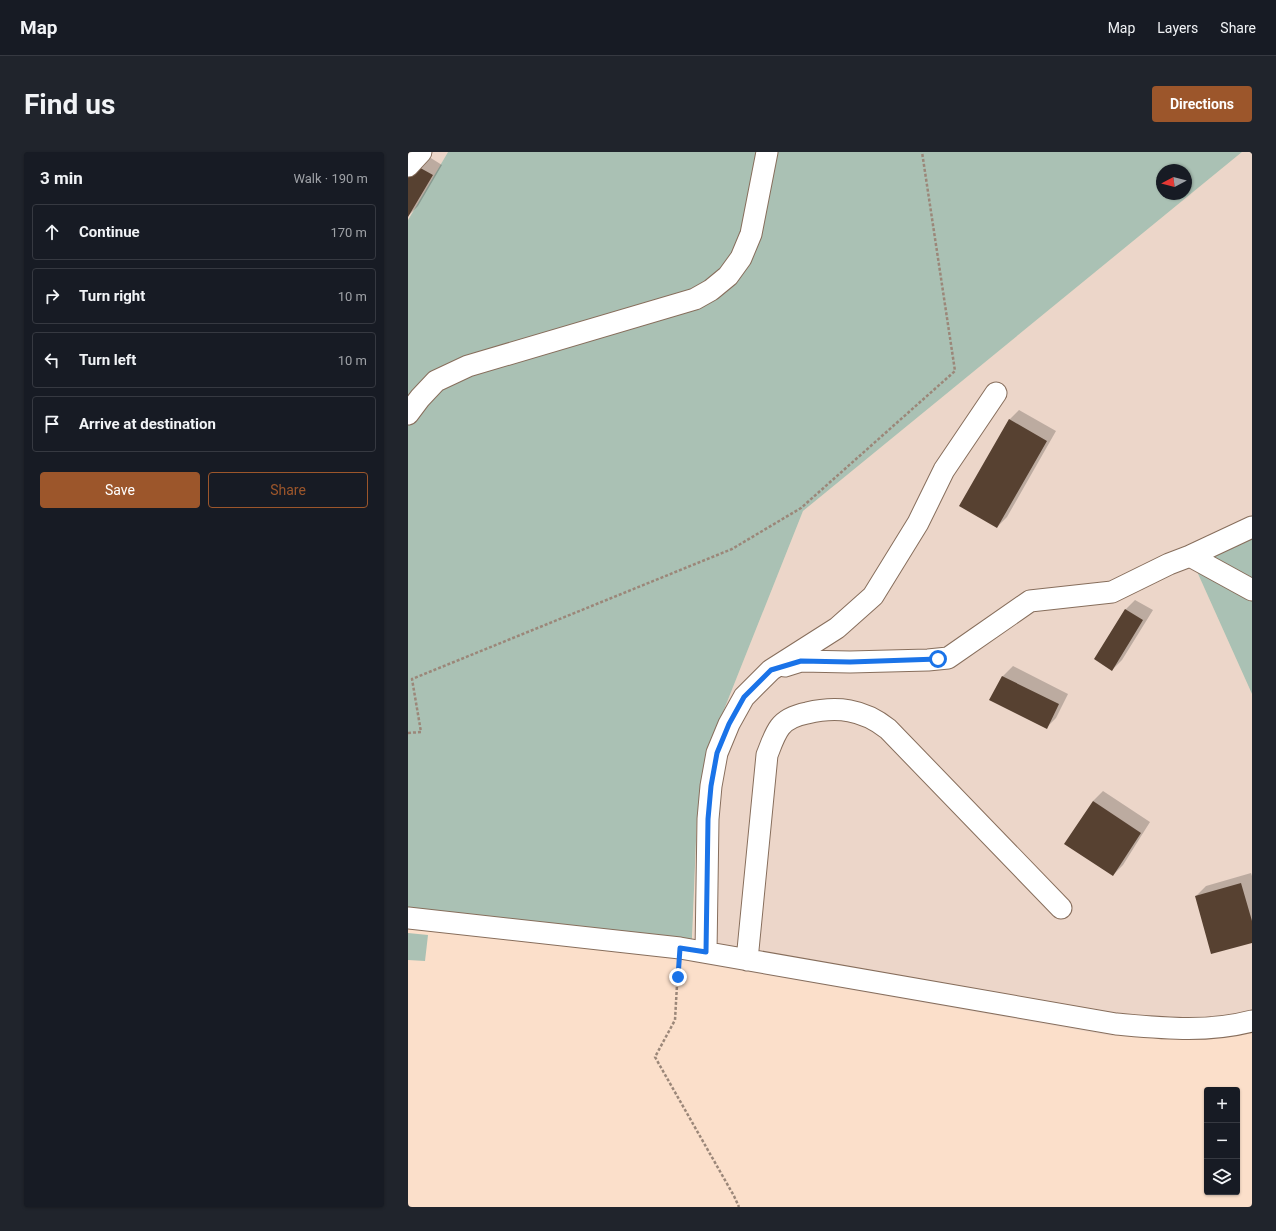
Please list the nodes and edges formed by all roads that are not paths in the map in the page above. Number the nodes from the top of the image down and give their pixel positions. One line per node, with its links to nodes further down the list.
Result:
1 (421, 152): 3 (lane)
2 (767, 152): 5 (lane)
3 (408, 166)
4 (996, 393): 9 (lane)
5 (408, 414)
6 (1252, 527): 7 (lane)
7 (1190, 556): 8 (lane); 9 (lane)
8 (1252, 590)
9 (771, 670): 12 (lane)
10 (1061, 908): 13 (lane)
11 (408, 918): 12 (lane)
12 (706, 952): 13 (lane)
13 (747, 960): 14 (lane)
14 (1252, 1021)

